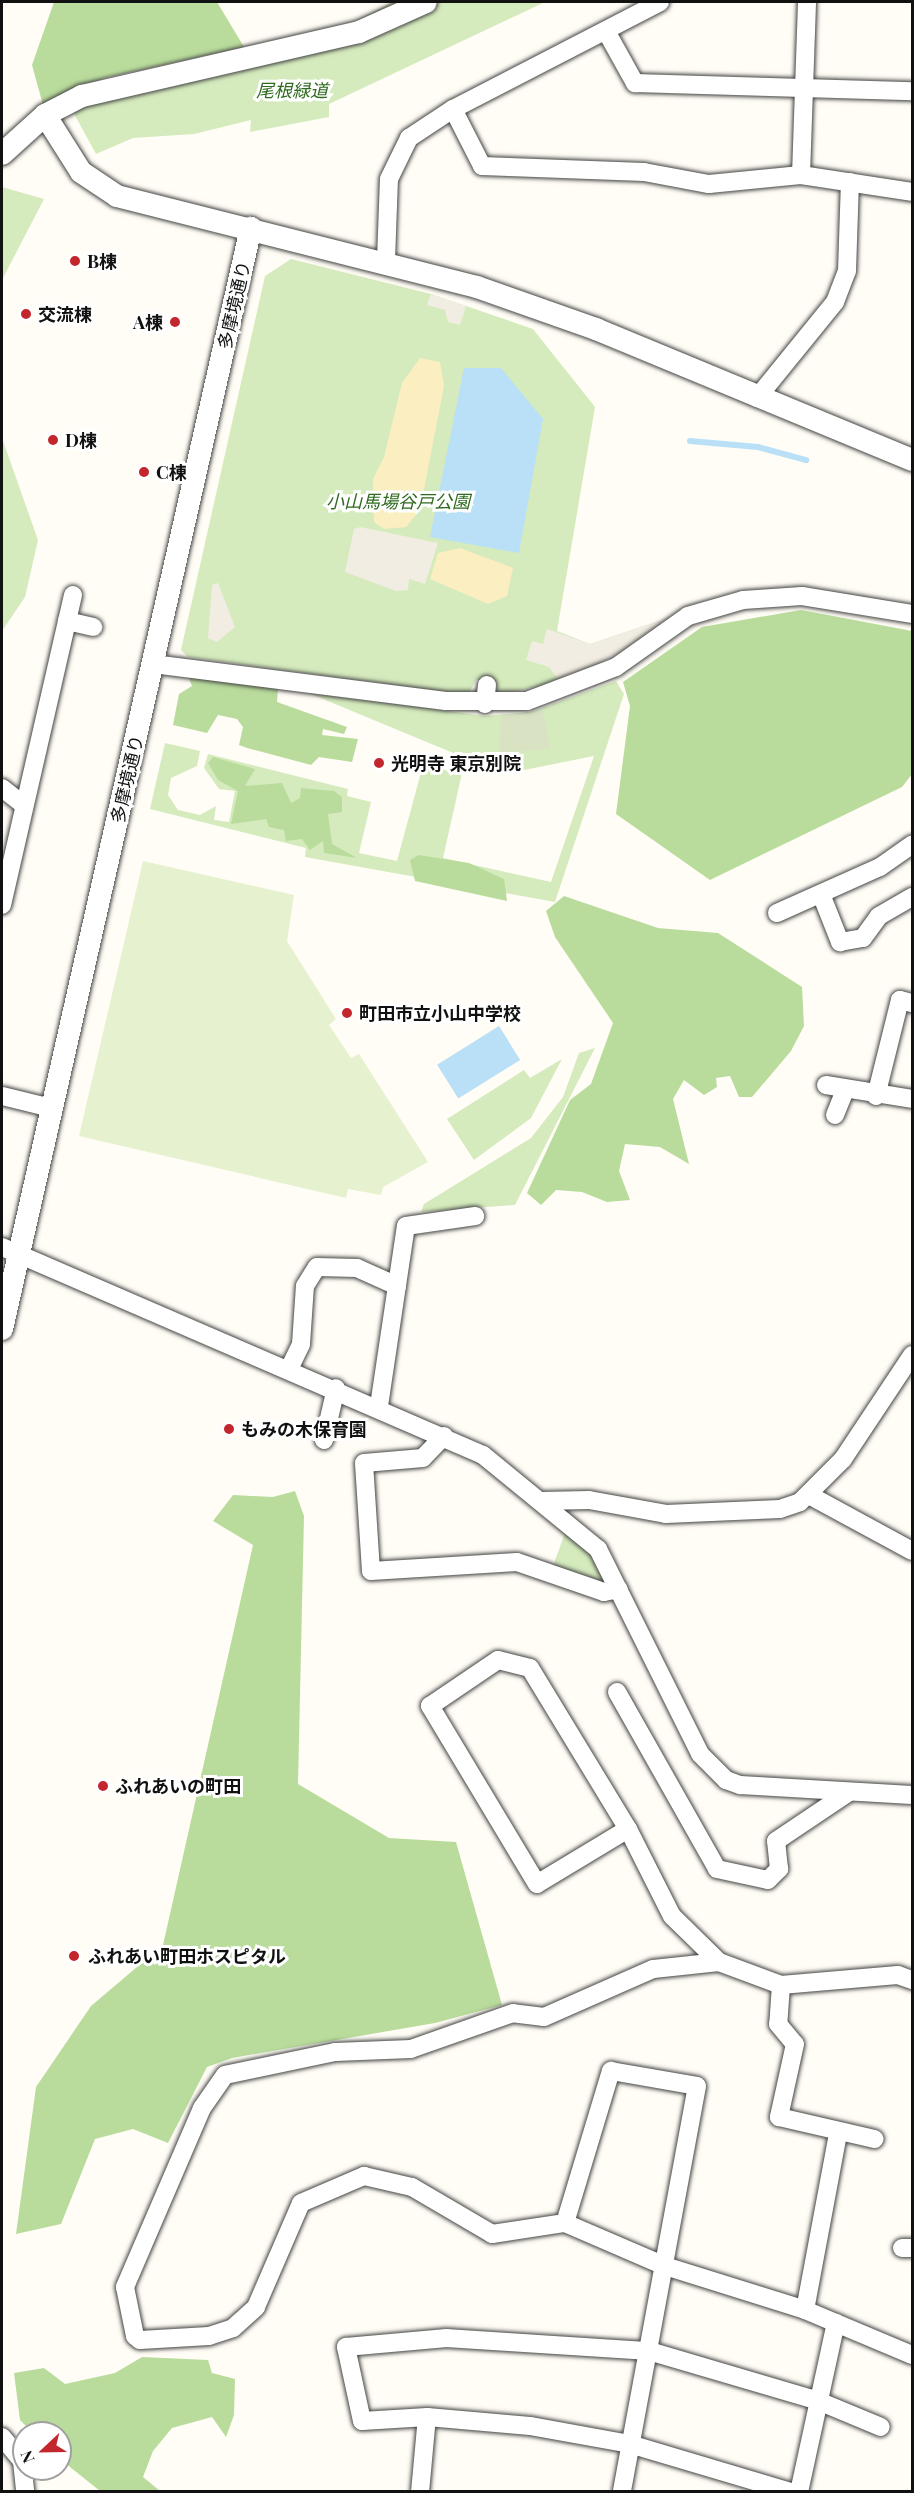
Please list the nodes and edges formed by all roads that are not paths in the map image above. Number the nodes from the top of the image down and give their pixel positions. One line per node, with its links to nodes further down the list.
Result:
1 (426, 2): 8 (street)
2 (660, 2): 4 (street)
3 (807, 2): 5 (street)
4 (606, 31): 5 (street); 7 (street)
5 (803, 87): 6 (street); 10 (street)
6 (912, 91)
7 (453, 109): 10 (street); 14 (street)
8 (45, 115): 9 (street); 13 (street)
9 (2, 154)
10 (801, 175): 11 (street)
11 (850, 182): 12 (street); 15 (street)
12 (912, 192)
13 (251, 228): 14 (street); 21 (street, 多摩境通り)
14 (386, 260): 15 (street)
15 (757, 398): 16 (street)
16 (912, 460)
17 (73, 595): 19 (street)
18 (912, 614): 23 (street)
19 (67, 621): 20 (street); 25 (street)
20 (93, 627)
21 (153, 664): 23 (street); 37 (street, 多摩境通り)
22 (487, 685): 23 (street)
23 (484, 704)
24 (2, 788): 25 (street)
25 (24, 805): 29 (street)
26 (912, 845): 27 (street)
27 (821, 894): 28 (street); 30 (street)
28 (912, 897)
29 (2, 905)
30 (777, 913)
31 (912, 1003): 34 (street)
32 (826, 1085): 33 (street)
33 (845, 1090): 34 (street); 38 (street)
34 (876, 1095): 36 (street)
35 (2, 1096): 37 (street)
36 (912, 1099)
37 (51, 1108): 40 (street, 多摩境通り)
38 (835, 1115)
39 (475, 1216): 41 (street)
40 (10, 1250): 42 (street, 多摩境通り); 44 (street)
41 (397, 1286): 44 (street); 46 (street)
42 (2, 1329)
43 (908, 1363): 49 (street)
44 (290, 1367): 45 (street)
45 (336, 1388): 46 (street); 48 (street)
46 (379, 1406): 47 (street)
47 (444, 1436): 50 (street); 52 (street)
48 (324, 1440)
49 (809, 1495): 50 (street); 51 (street)
50 (541, 1501): 52 (street)
51 (912, 1551)
52 (620, 1589): 54 (street)
53 (617, 1692): 54 (street)
54 (849, 1792): 55 (street)
55 (912, 1795)
56 (628, 1829): 56 (street); 57 (street)
57 (719, 1962): 59 (street); 62 (street)
58 (908, 1974): 59 (street)
59 (781, 1985): 60 (street)
60 (838, 2134): 61 (street); 64 (street)
61 (874, 2139)
62 (566, 2223): 63 (street); 63 (street)
63 (665, 2266): 64 (street); 66 (street)
64 (805, 2310): 65 (street)
65 (836, 2323): 67 (street); 68 (street)
66 (649, 2351): 68 (street); 69 (street); 72 (street)
67 (912, 2355)
68 (816, 2400): 70 (street); 77 (street)
69 (427, 2417): 72 (street); 74 (street)
70 (881, 2427)
71 (2, 2437): 73 (street)
72 (630, 2444): 75 (street); 76 (street)
73 (26, 2492)
74 (420, 2492)
75 (622, 2492)
76 (791, 2492)
77 (799, 2492)

